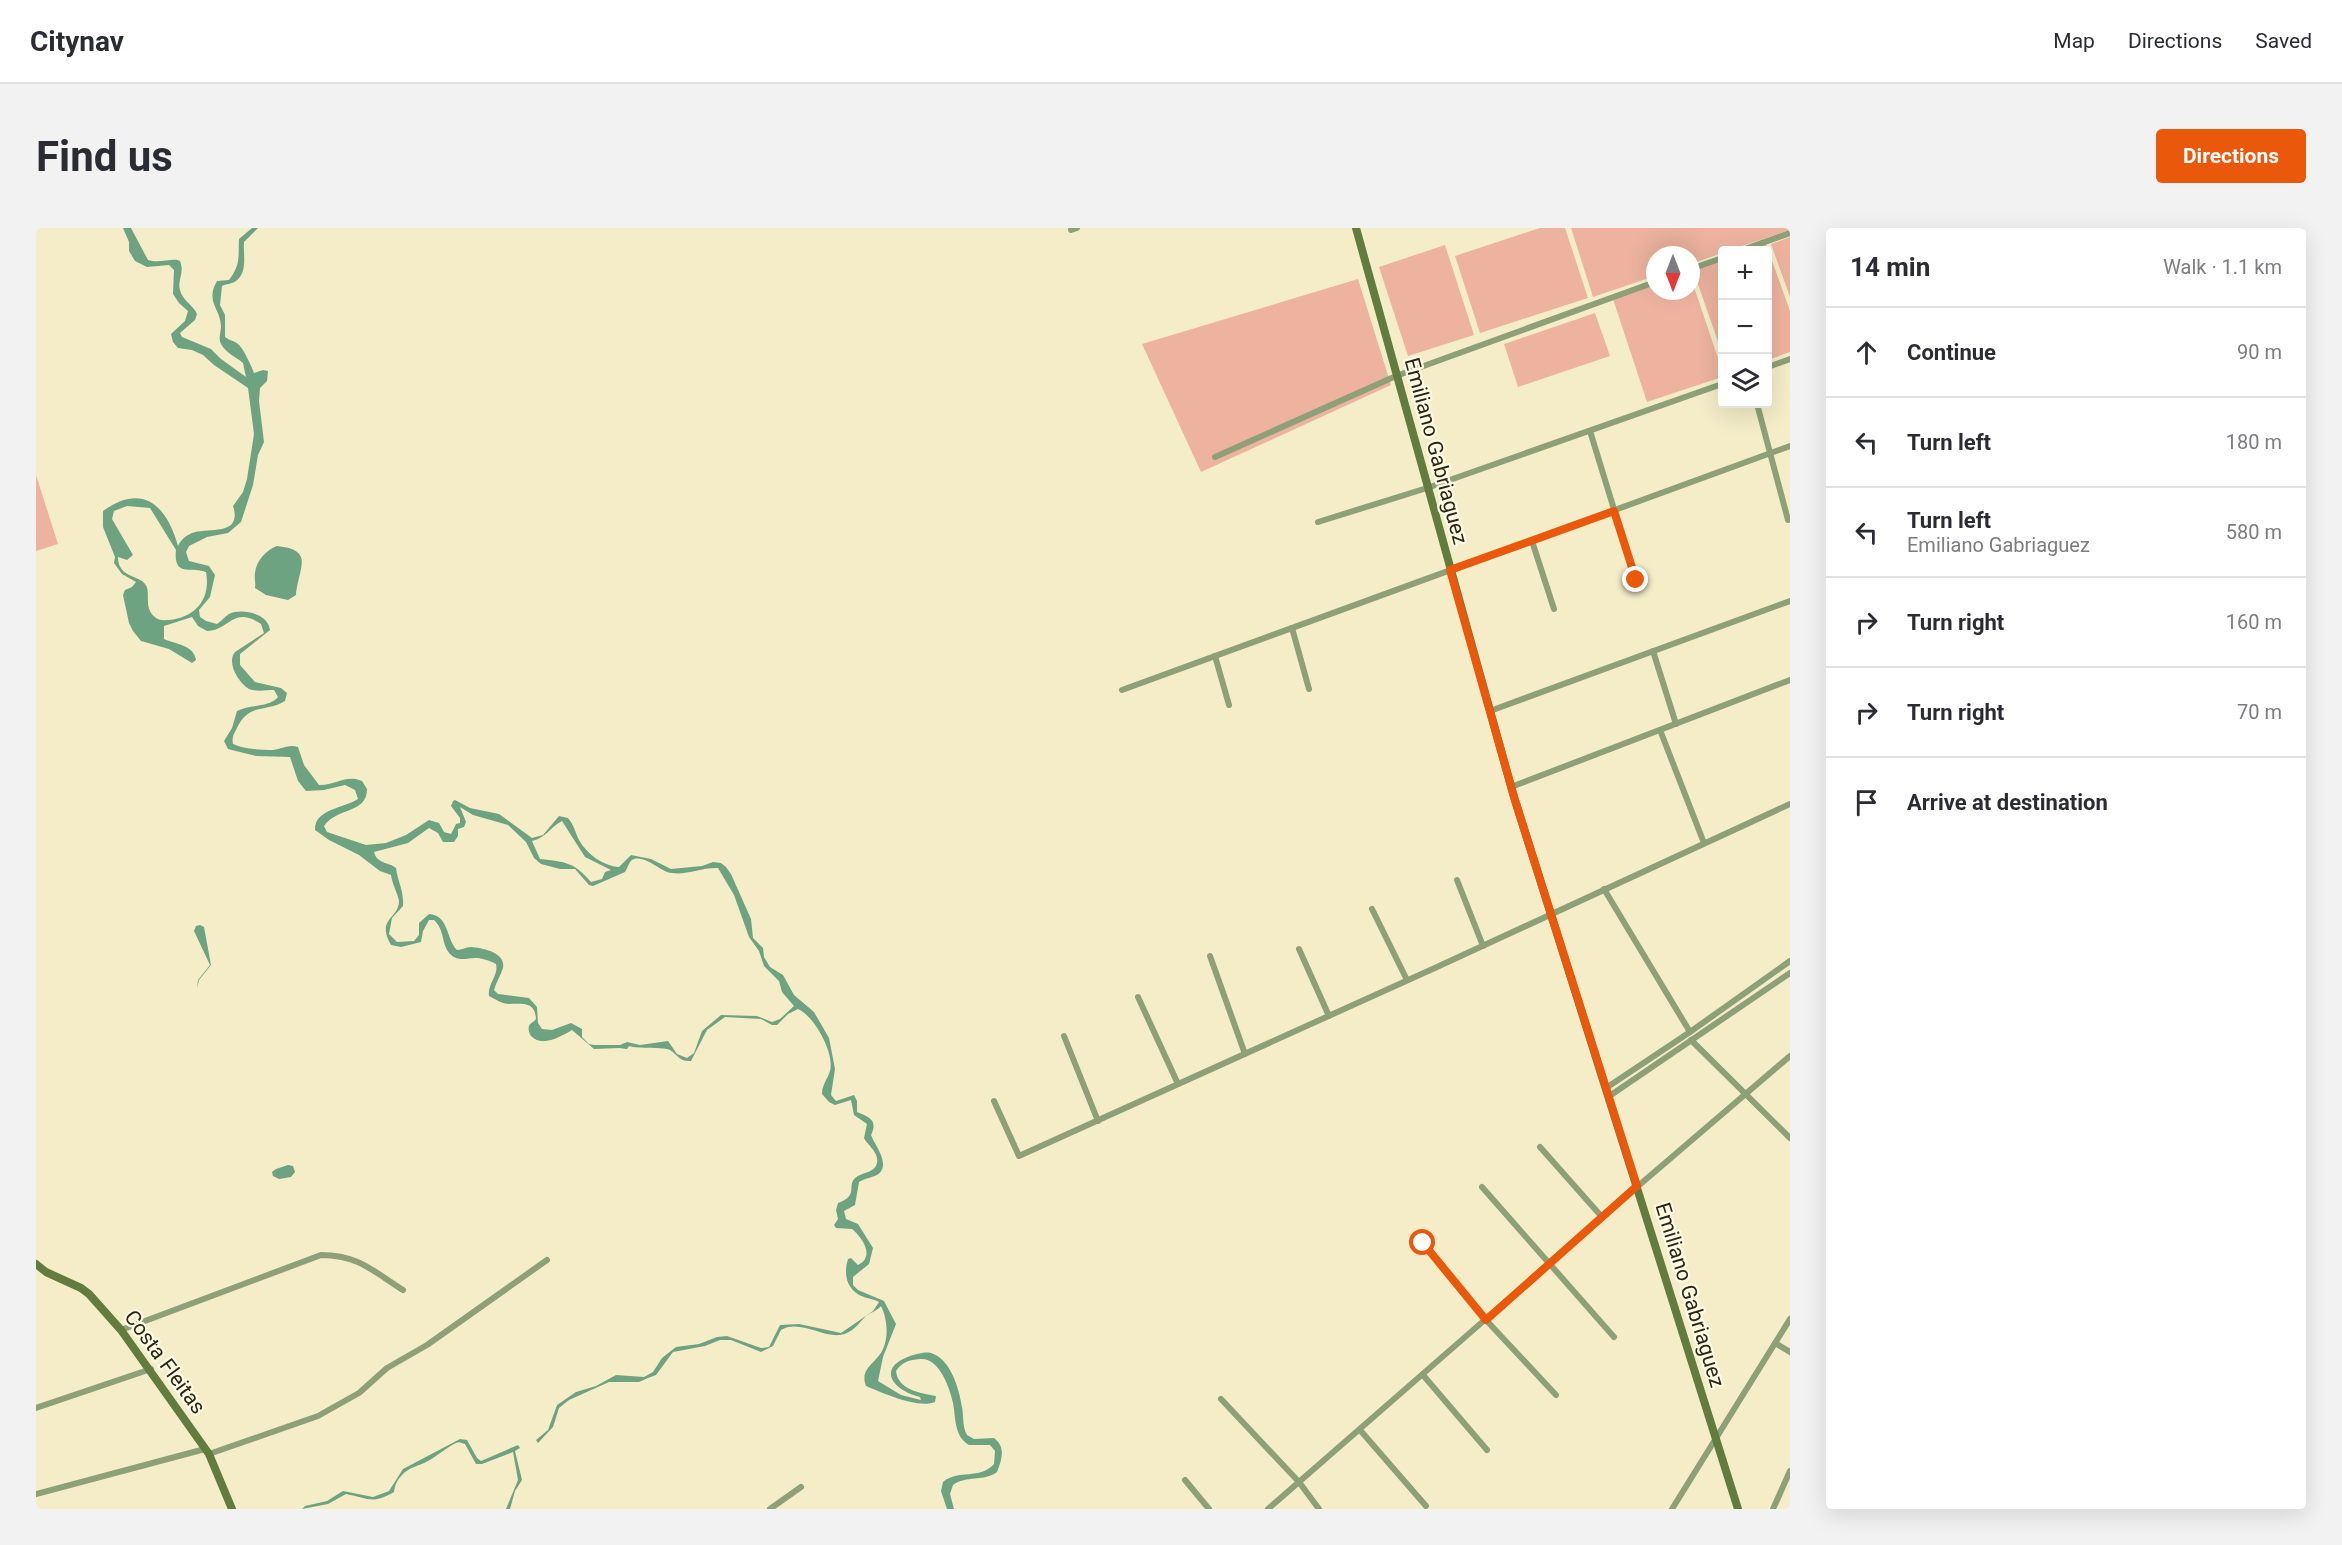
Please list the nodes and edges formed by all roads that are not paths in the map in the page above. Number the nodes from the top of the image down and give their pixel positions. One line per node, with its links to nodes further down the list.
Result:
1 (1356, 228): 9 (main road, Emiliano Gabriaguez)
2 (1790, 233): 3 (street)
3 (1753, 246)
4 (1718, 259): 5 (street)
5 (1700, 266)
6 (1646, 285): 9 (street)
7 (1790, 359): 8 (street)
8 (1772, 365)
9 (1396, 376): 15 (street); 16 (main road, Emiliano Gabriaguez)
10 (1718, 385): 12 (street)
11 (1758, 408): 14 (street)
12 (1590, 430): 16 (street); 17 (street)
13 (1790, 446): 14 (street)
14 (1770, 453): 17 (street); 18 (street)
15 (1215, 457)
16 (1426, 488): 19 (street); 21 (main road, Emiliano Gabriaguez)
17 (1614, 511): 20 (street); 22 (street)
18 (1788, 520)
19 (1318, 522)
20 (1532, 541): 21 (street); 24 (street)
21 (1450, 570): 25 (street); 32 (main road, Emiliano Gabriaguez)
22 (1636, 580)
23 (1790, 601): 26 (street)
24 (1554, 609)
25 (1292, 628): 27 (street); 29 (street)
26 (1653, 651): 32 (street); 33 (street)
27 (1215, 656): 30 (street); 31 (street)
28 (1790, 680): 33 (street)
29 (1309, 689)
30 (1122, 690)
31 (1229, 705)
32 (1490, 711): 35 (main road, Emiliano Gabriaguez)
33 (1676, 724): 34 (street)
34 (1660, 730): 35 (street); 37 (street)
35 (1511, 787): 41 (main road, Emiliano Gabriaguez)
36 (1790, 804): 37 (street)
37 (1704, 843): 39 (street)
38 (1457, 880): 42 (street)
39 (1604, 889): 41 (street); 50 (street)
40 (1372, 909): 47 (street)
41 (1551, 914): 42 (street); 56 (main road, Emiliano Gabriaguez)
42 (1483, 946): 47 (street)
43 (1299, 949): 49 (street)
44 (1210, 956): 53 (street)
45 (1790, 961): 50 (street)
46 (1790, 973): 52 (street)
47 (1407, 980): 49 (street)
48 (1138, 997): 55 (street)
49 (1329, 1016): 53 (street)
50 (1688, 1034): 52 (street); 56 (street)
51 (1064, 1036): 59 (street)
52 (1693, 1041): 56 (street); 57 (street)
53 (1245, 1054): 55 (street)
54 (1790, 1056): 57 (street)
55 (1178, 1084): 59 (street)
56 (1607, 1093): 62 (main road, Emiliano Gabriaguez)
57 (1746, 1094): 60 (street); 62 (street)
58 (994, 1101): 59 (street)
59 (1098, 1120)
60 (1790, 1138)
61 (1540, 1147): 64 (street)
62 (1637, 1186): 64 (street); 82 (main road, Emiliano Gabriaguez)
63 (1482, 1187): 68 (street)
64 (1602, 1217): 68 (street)
65 (1423, 1243): 70 (street)
66 (547, 1260): 84 (street)
67 (36, 1264): 72 (main road, Costa Fleitas)
68 (1548, 1264): 70 (street); 73 (street)
69 (402, 1290): 72 (street)
70 (1486, 1320): 77 (street); 78 (street)
71 (1790, 1320): 74 (street)
72 (121, 1330): 76 (main road, Costa Fleitas)
73 (1614, 1337)
74 (1775, 1343): 75 (street); 82 (street)
75 (1790, 1352)
76 (151, 1369): 80 (street); 84 (main road, Costa Fleitas)
77 (1423, 1375): 81 (street); 83 (street)
78 (1556, 1395)
79 (1221, 1400): 87 (street)
80 (36, 1408)
81 (1360, 1430): 87 (street); 90 (street)
82 (1716, 1439): 96 (street); 97 (main road, Emiliano Gabriaguez)
83 (1487, 1450)
84 (207, 1451): 89 (street); 91 (main road, Costa Fleitas)
85 (1790, 1471): 98 (street)
86 (1185, 1480): 93 (street)
87 (1299, 1482): 94 (street); 95 (street)
88 (801, 1487): 92 (street)
89 (36, 1494)
90 (1426, 1506)
91 (232, 1509)
92 (770, 1509)
93 (1209, 1509)
94 (1268, 1509)
95 (1319, 1509)
96 (1672, 1509)
97 (1738, 1509)
98 (1773, 1509)

